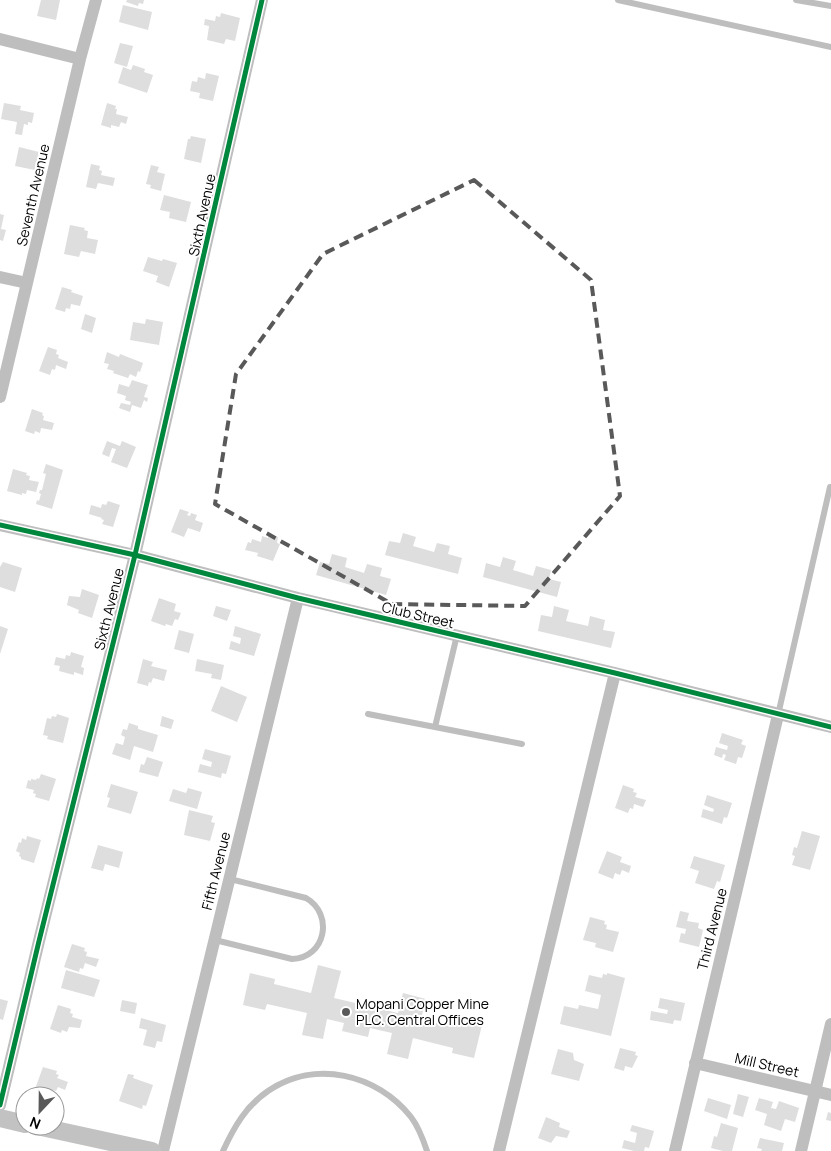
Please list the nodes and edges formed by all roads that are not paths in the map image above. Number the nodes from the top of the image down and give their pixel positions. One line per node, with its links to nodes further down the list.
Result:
1 (96, 0): 8 (street, Seventh Avenue)
2 (262, 0): 14 (street, Sixth Avenue)
3 (618, 0): 7 (lane)
4 (796, 0): 5 (lane)
5 (831, 6)
6 (0, 40): 8 (street)
7 (831, 47)
8 (80, 59): 10 (street, Seventh Avenue)
9 (0, 277): 10 (street)
10 (28, 283): 11 (street, Seventh Avenue)
11 (0, 397)
12 (830, 487): 19 (lane)
13 (0, 525): 14 (street, Club Street)
14 (135, 555): 15 (street, Club Street); 30 (street, Sixth Avenue)
15 (298, 598): 16 (street, Club Street); 23 (street, Fifth Avenue)
16 (457, 635): 17 (street, Club Street); 20 (lane)
17 (615, 673): 19 (street, Club Street); 38 (street)
18 (368, 714): 20 (lane)
19 (778, 715): 21 (street, Club Street); 27 (street, Third Avenue)
20 (436, 727): 22 (lane)
21 (831, 727)
22 (522, 744)
23 (230, 879): 24 (street, Fifth Avenue); 24 (lane)
24 (215, 940): 35 (street, Fifth Avenue)
25 (831, 1024): 26 (street)
26 (827, 1054): 28 (street)
27 (695, 1063): 28 (street, Mill Street); 39 (street, Third Avenue)
28 (814, 1092): 29 (street, Mill Street); 40 (street)
29 (831, 1095)
30 (0, 1105)
31 (0, 1118): 32 (main road)
32 (15, 1122)
33 (65, 1132): 34 (main road)
34 (152, 1151)
35 (163, 1151)
36 (223, 1151): 37 (lane)
37 (427, 1151)
38 (498, 1151)
39 (675, 1151)
40 (801, 1151)

